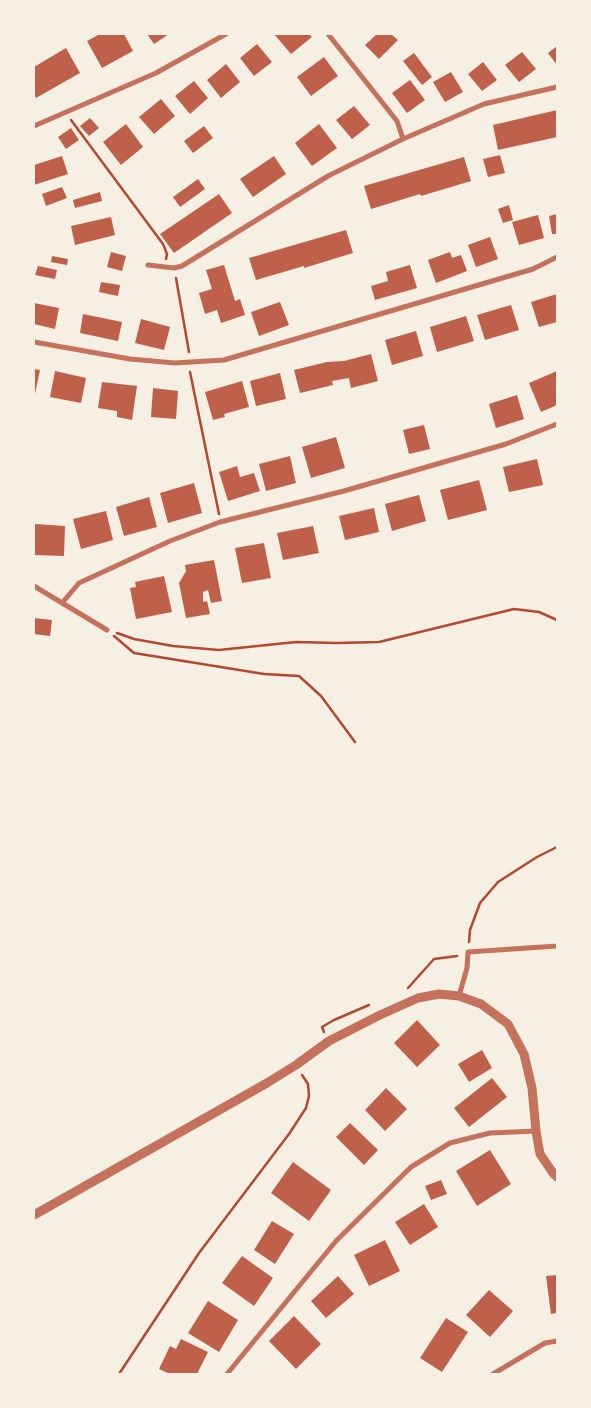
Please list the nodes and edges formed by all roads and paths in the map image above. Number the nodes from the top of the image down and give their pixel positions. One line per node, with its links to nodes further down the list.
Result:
1 (226, 34): 4 (street)
2 (328, 34): 6 (street)
3 (557, 87): 6 (street)
4 (69, 112): 5 (street); 7 (path)
5 (34, 126)
6 (404, 139): 9 (street)
7 (166, 254)
8 (557, 257): 13 (street)
9 (148, 265)
10 (176, 278): 12 (path)
11 (34, 342): 13 (street)
12 (189, 354)
13 (188, 363): 15 (path)
14 (557, 424): 15 (street)
15 (220, 522): 17 (street)
16 (34, 586): 17 (street)
17 (62, 603): 19 (street)
18 (557, 620): 19 (path)
19 (107, 630): 20 (path)
20 (355, 742)
21 (557, 847): 23 (path)
22 (557, 946): 23 (street)
23 (468, 952): 24 (street)
24 (459, 996): 26 (street); 28 (street)
25 (301, 1074): 30 (path)
26 (536, 1131): 27 (street); 31 (street)
27 (557, 1177)
28 (34, 1215)
29 (557, 1341): 32 (street)
30 (119, 1374)
31 (227, 1374)
32 (493, 1374)

